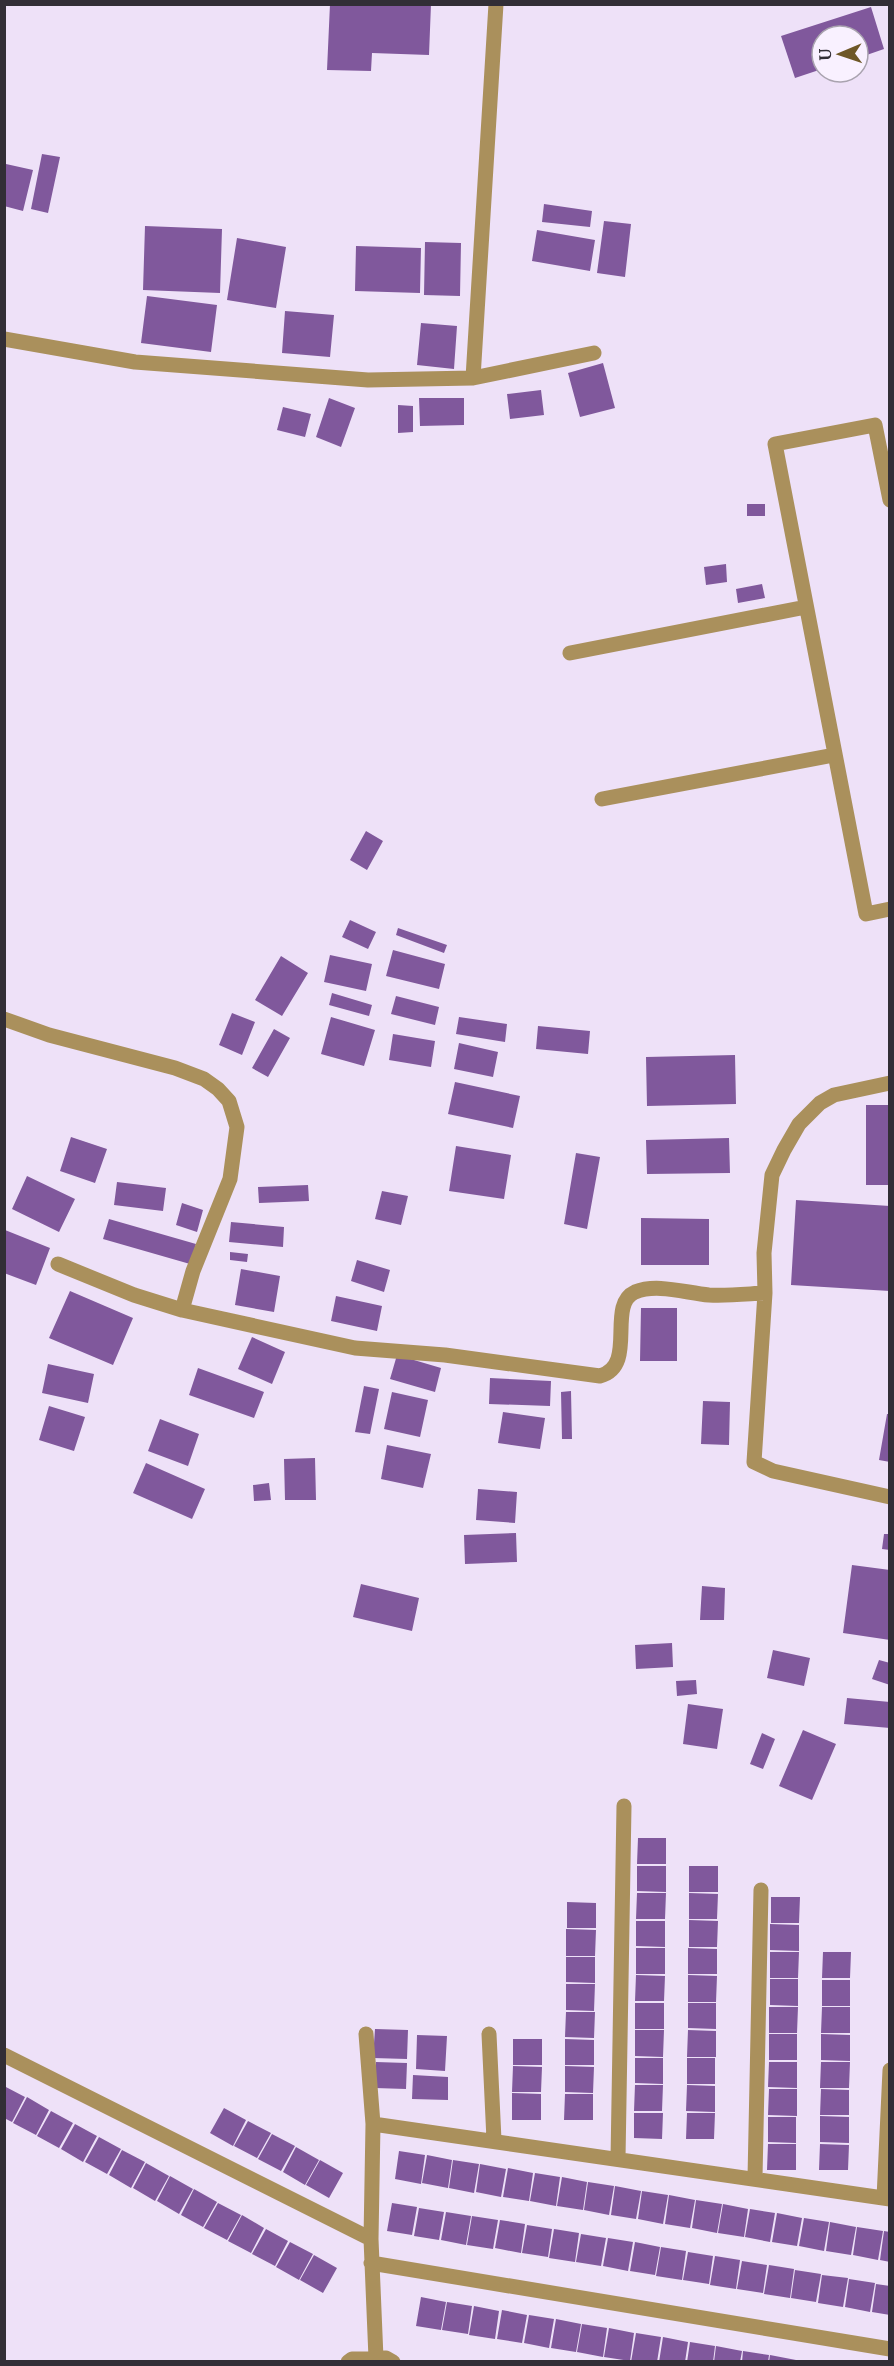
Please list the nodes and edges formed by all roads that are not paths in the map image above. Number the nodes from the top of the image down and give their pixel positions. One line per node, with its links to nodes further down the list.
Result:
1 (496, 4): 4 (street)
2 (4, 339): 4 (street)
3 (594, 353): 4 (street)
4 (473, 378)
5 (890, 500): 6 (street)
6 (806, 607): 7 (street); 8 (street)
7 (570, 653)
8 (834, 755): 9 (street); 10 (street)
9 (602, 799)
10 (890, 909)
11 (4, 1019): 15 (street)
12 (890, 1083): 14 (street)
13 (58, 1264): 15 (street)
14 (765, 1293): 15 (street); 16 (street)
15 (182, 1310)
16 (890, 1497)
17 (624, 1806): 25 (street)
18 (761, 1890): 26 (street)
19 (366, 2034): 23 (street)
20 (489, 2034): 24 (street)
21 (4, 2055): 28 (street)
22 (890, 2070): 27 (street)
23 (373, 2124): 24 (street); 28 (street)
24 (494, 2140): 25 (street)
25 (618, 2159): 26 (street)
26 (754, 2178): 27 (street)
27 (887, 2199)
28 (370, 2239): 29 (street)
29 (371, 2263): 30 (street); 31 (street)
30 (890, 2349)
31 (376, 2358): 32 (street); 33 (street)
32 (348, 2361)
33 (393, 2361)

